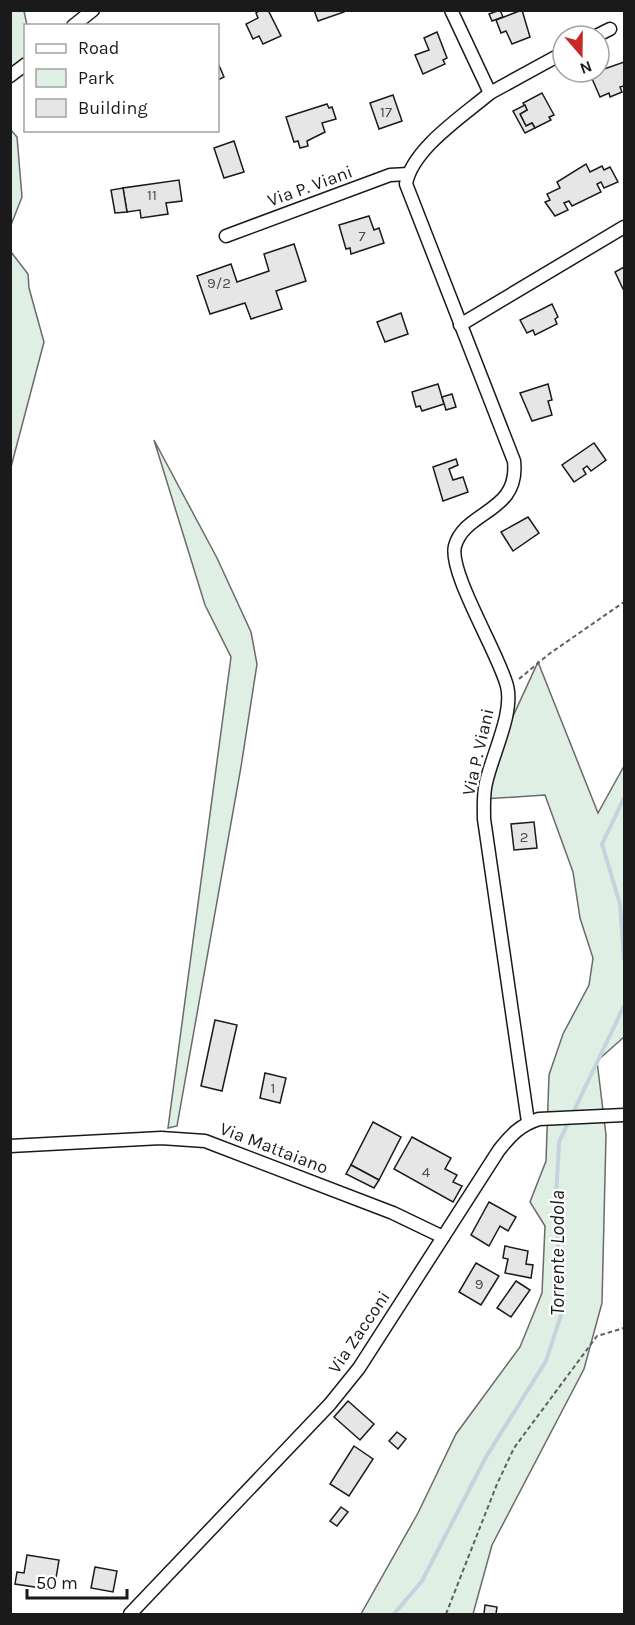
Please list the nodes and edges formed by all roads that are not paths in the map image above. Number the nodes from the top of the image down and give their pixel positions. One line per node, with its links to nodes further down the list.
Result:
1 (93, 10): 3 (street)
2 (451, 10): 7 (street)
3 (76, 24)
4 (551, 59): 7 (street)
5 (24, 66): 6 (street)
6 (10, 76)
7 (490, 93): 8 (street)
8 (408, 174): 10 (street, Via P. Viani); 11 (street, Via P. Viani)
9 (624, 227): 11 (street)
10 (226, 236)
11 (460, 325): 13 (street, Via P. Viani)
12 (624, 1115): 13 (street)
13 (534, 1120): 15 (street, Via Zacconi)
14 (10, 1146): 15 (street, Via Mattaiano)
15 (443, 1237): 16 (street, Via Zacconi)
16 (130, 1614)

